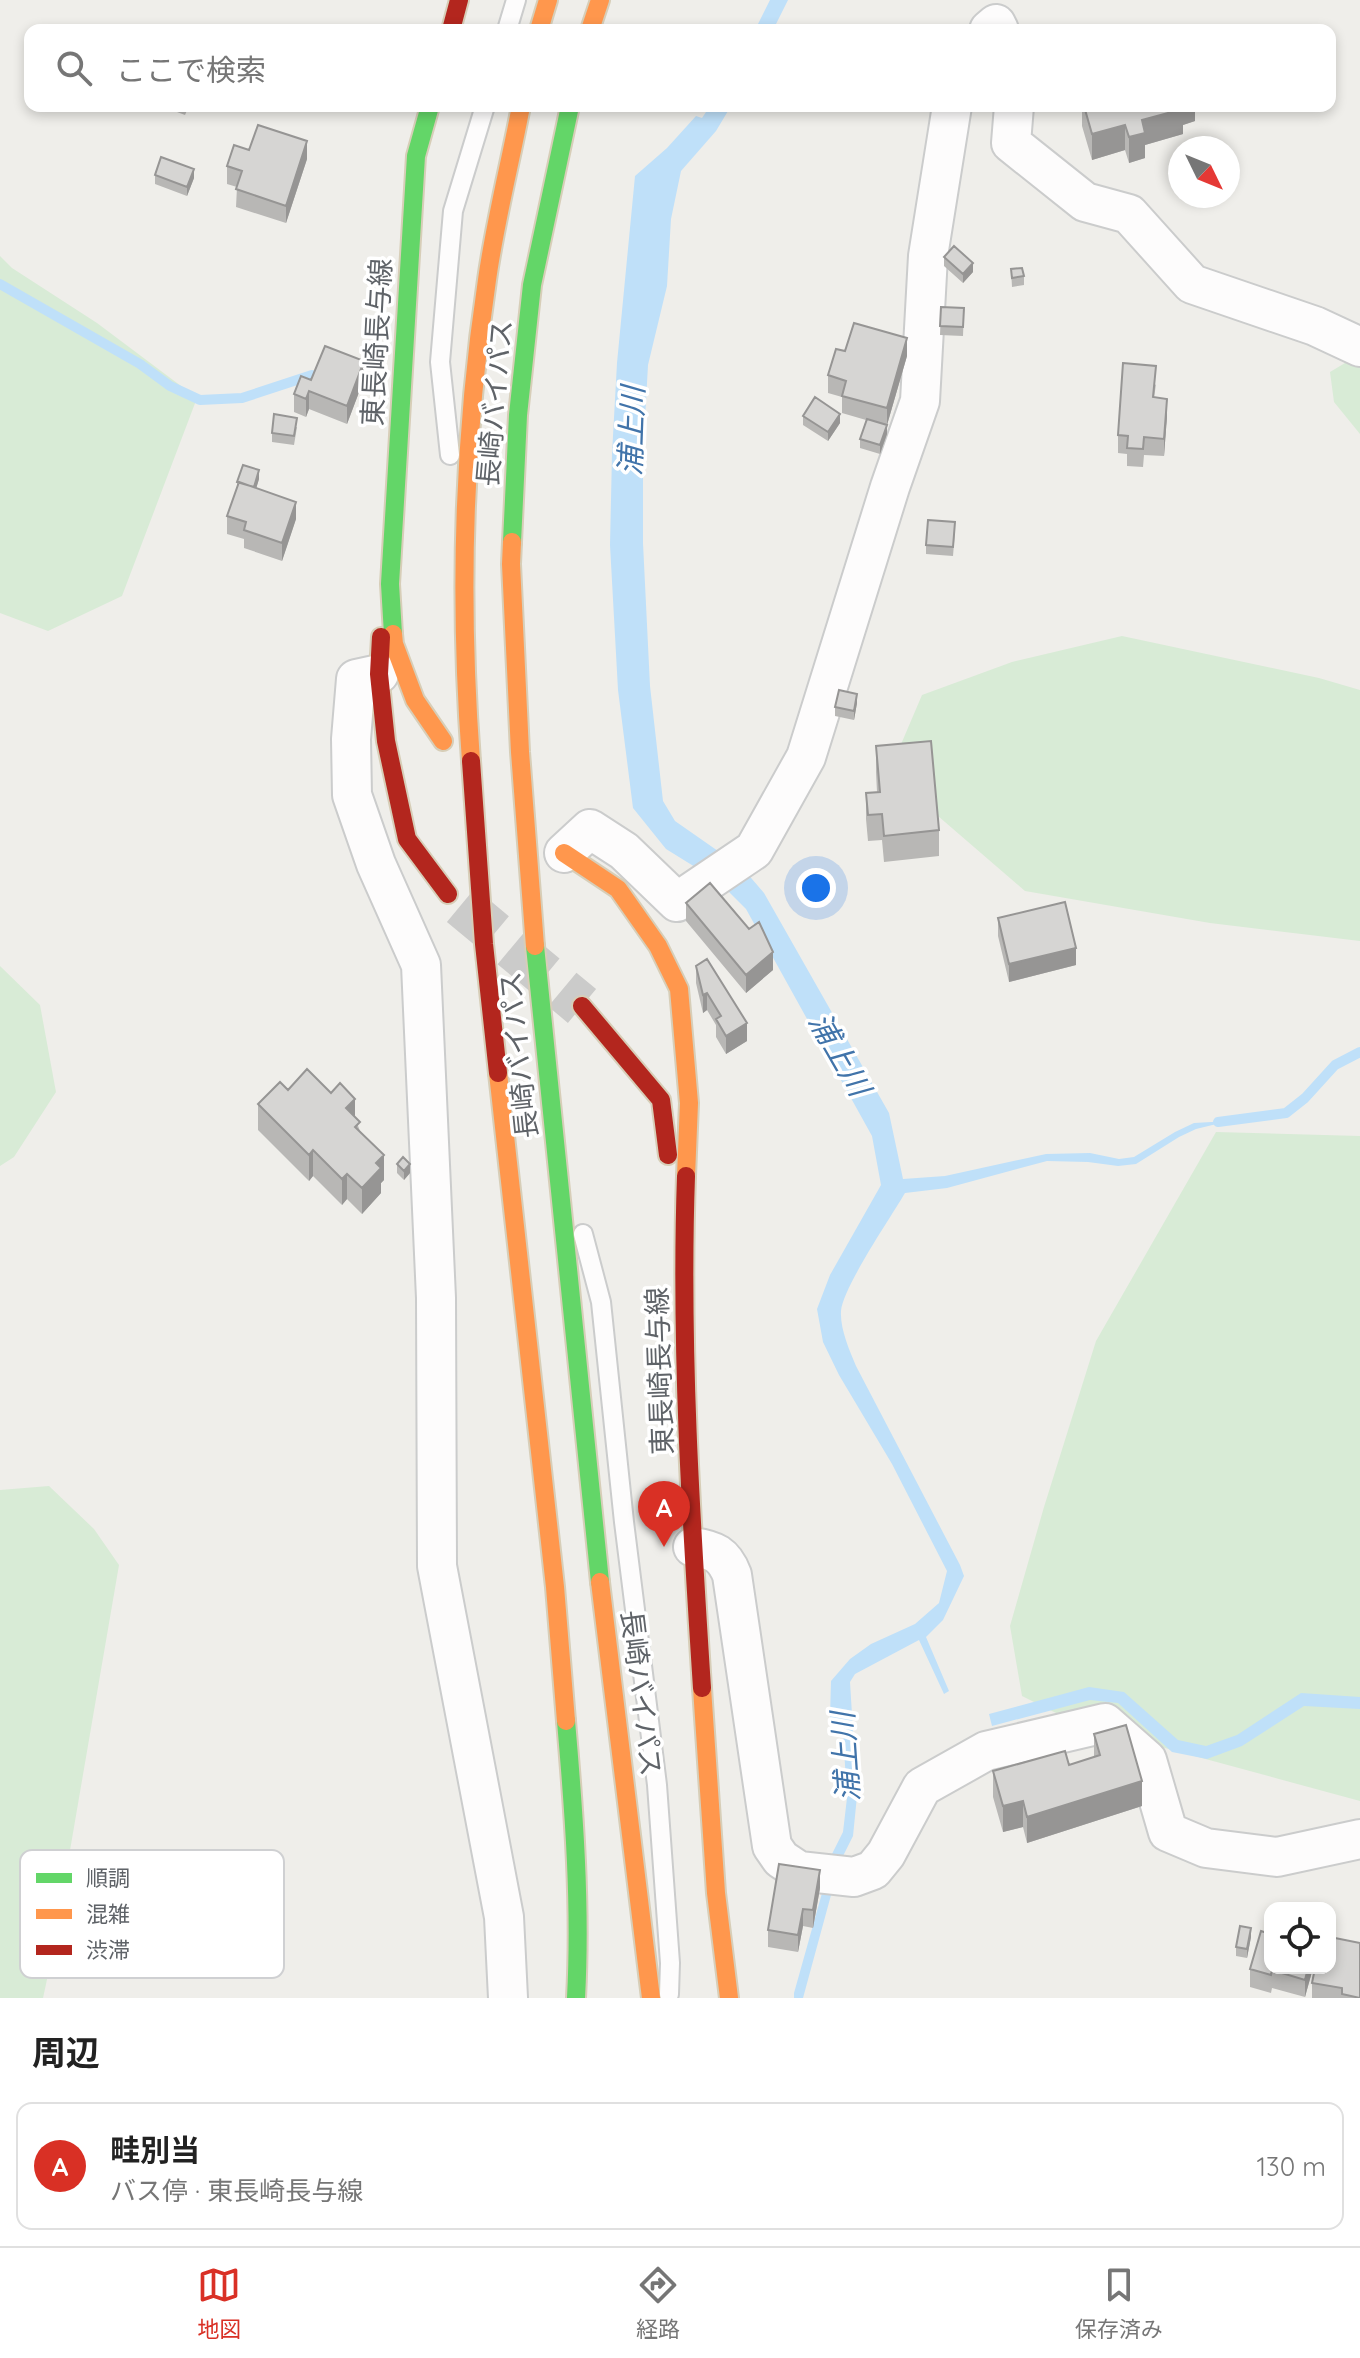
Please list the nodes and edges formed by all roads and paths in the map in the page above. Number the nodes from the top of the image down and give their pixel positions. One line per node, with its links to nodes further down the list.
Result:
1 (459, 0): 5 (main road)
2 (516, 0): 6 (lane)
3 (548, 0): 7 (main road)
4 (600, 0): 8 (main road)
5 (453, 24)
6 (509, 24)
7 (541, 24)
8 (592, 24)
9 (428, 112): 17 (main road, 東長崎長与線)
10 (483, 112): 16 (lane)
11 (520, 112): 16 (main road, 長崎バイパス)
12 (569, 112): 23 (main road, 長崎バイパス)
13 (951, 112): 20 (street)
14 (1014, 112): 15 (street)
15 (1360, 347)
16 (464, 569): 28 (main road, 長崎バイパス)
17 (390, 584): 18 (main road, 東長崎長与線); 19 (main road, 東長崎長与線)
18 (379, 674): 21 (main road, 東長崎長与線); 27 (street)
19 (443, 741)
20 (564, 853): 24 (main road, 東長崎長与線)
21 (448, 894)
22 (582, 1006): 24 (main road, 東長崎長与線)
23 (554, 1127): 29 (main road, 長崎バイパス); 30 (lane)
24 (683, 1268): 25 (main road, 東長崎長与線)
25 (693, 1547): 26 (street); 31 (main road, 東長崎長与線)
26 (1360, 1839)
27 (508, 1998)
28 (576, 1998)
29 (651, 1998)
30 (669, 1998)
31 (729, 1998)

